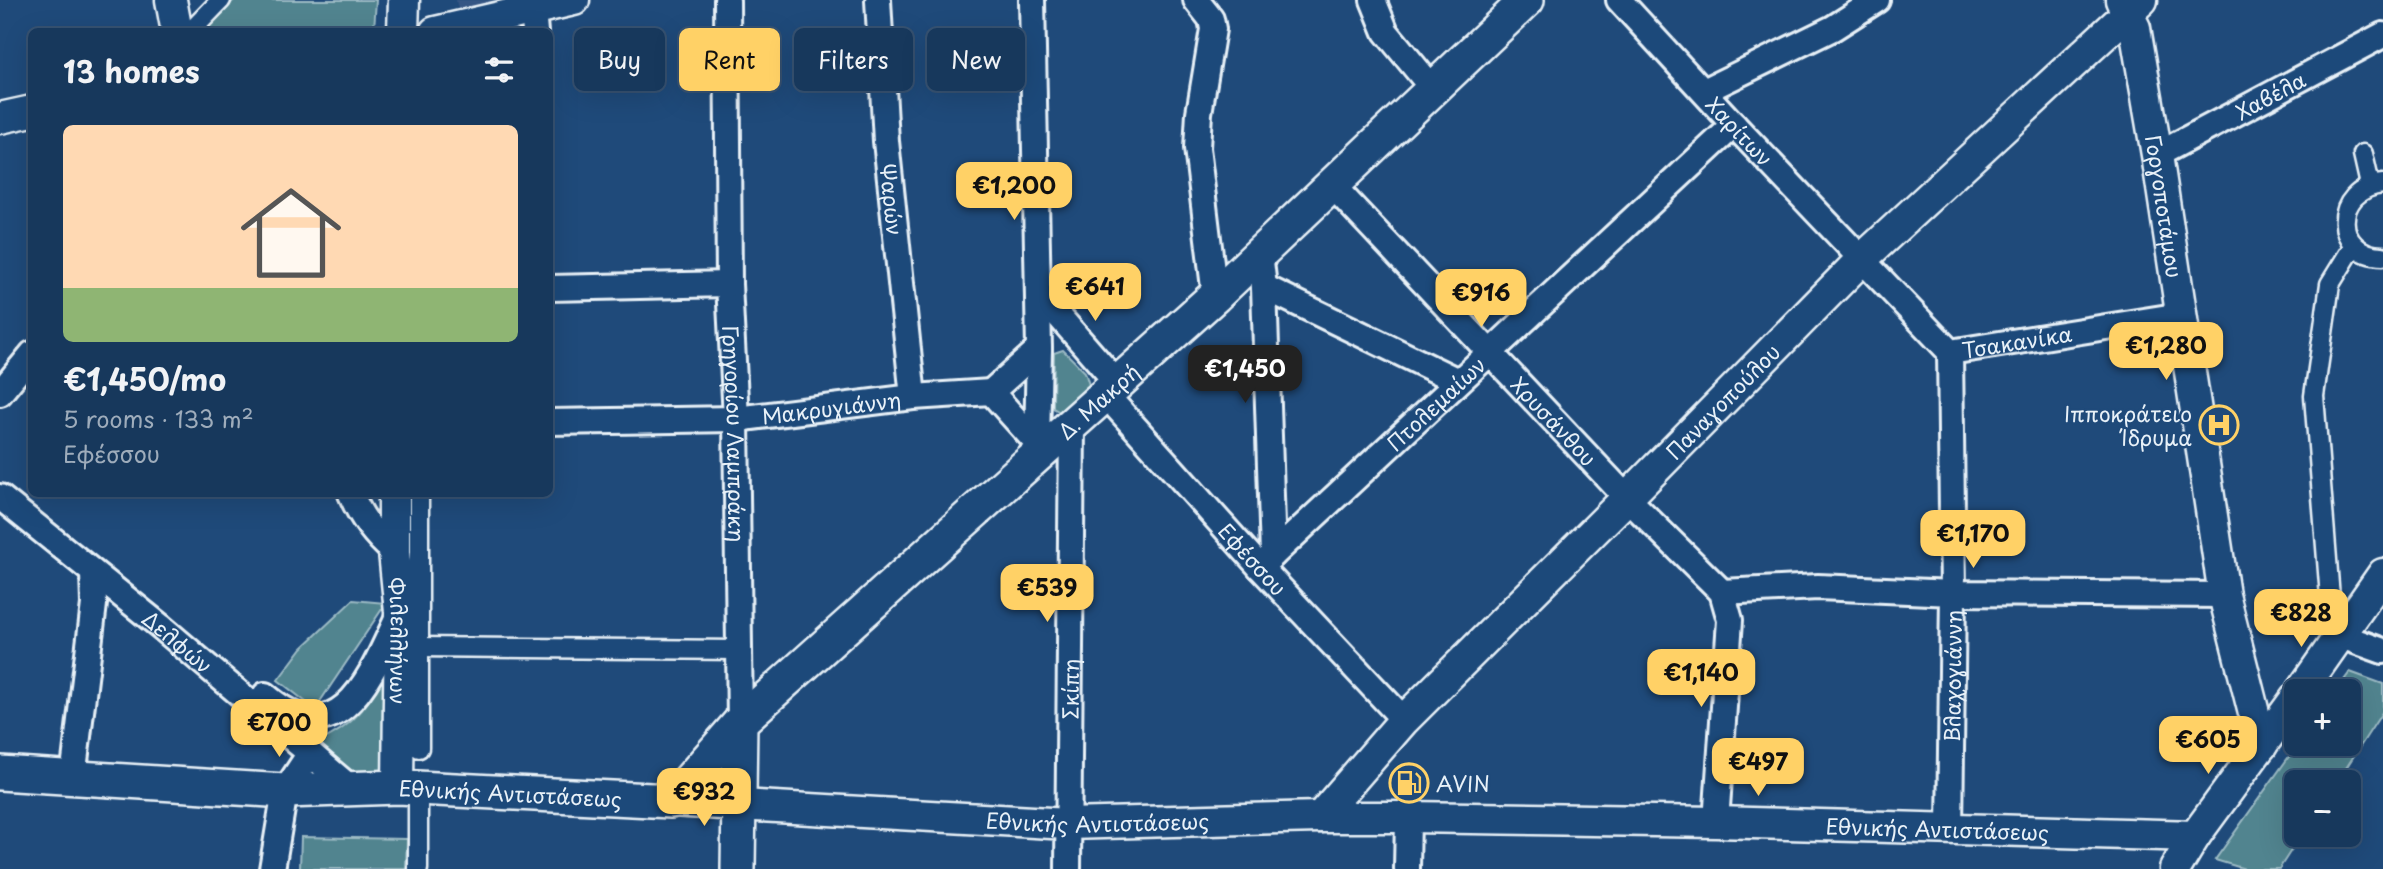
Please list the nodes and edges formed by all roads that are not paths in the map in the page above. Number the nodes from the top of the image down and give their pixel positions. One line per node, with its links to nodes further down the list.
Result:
1 (171, 0): 15 (street)
2 (220, 0): 16 (street)
3 (404, 0): 17 (street)
4 (574, 0): 14 (street)
5 (727, 0): 33 (street, Γρηγορίου Λαμπράκη)
6 (878, 0): 47 (street, Ψαρών)
7 (1032, 0): 36 (street)
8 (1196, 0): 37 (street)
9 (1373, 0): 20 (street)
10 (1527, 0): 20 (main road, Δ. Μακρή)
11 (1619, 0): 21 (street, Χαρίτων)
12 (1877, 0): 21 (street)
13 (2131, 4): 26 (street, Γοργοποτάμου); 32 (street, Παναγοπούλου)
14 (534, 21): 18 (street)
15 (176, 28)
16 (194, 28)
17 (403, 28)
18 (471, 28)
19 (2383, 34): 26 (street, Χαβέλα)
20 (1433, 89): 27 (main road, Δ. Μακρή)
21 (1704, 92): 24 (street, Χαρίτων)
22 (28, 112): 23 (street)
23 (0, 118)
24 (1734, 125): 32 (street, Χαρίτων); 41 (street, Πτολεμαίων)
25 (2364, 154): 28 (street)
26 (2157, 155): 38 (street, Γοργοποτάμου)
27 (1332, 185): 30 (main road, Δ. Μακρή); 41 (street, Χρυσάνθου)
28 (2377, 185): 29 (street)
29 (2354, 245): 31 (street); 66 (street)
30 (1261, 253): 34 (street); 37 (main road, Δ. Μακρή)
31 (2382, 259)
32 (1861, 260): 39 (street, Χαρίτων); 56 (street, Παναγοπούλου)
33 (729, 284): 35 (street); 48 (street, Γρηγορίου Λαμπράκη)
34 (1264, 287): 43 (street); 58 (street)
35 (553, 288)
36 (1038, 292): 40 (street); 44 (street, Εφέσσου)
37 (1215, 296): 44 (main road, Δ. Μακρή)
38 (2181, 315): 39 (street, Τσακανίκα); 63 (street, Γοργοποτάμου)
39 (1945, 346): 62 (street, Βλαχογιάννη)
40 (1039, 349): 45 (street); 51 (street)
41 (1488, 353): 43 (street, Πτολεμαίων); 56 (street, Χρυσάνθου)
42 (28, 359): 46 (street)
43 (1458, 381): 58 (street, Πτολεμαίων)
44 (1112, 389): 50 (main road, Δ. Μακρή); 58 (street, Εφέσσου)
45 (990, 392): 47 (street, Μακρυγιάννη); 51 (street)
46 (0, 393)
47 (913, 397): 48 (street, Μακρυγιάννη)
48 (736, 419): 49 (street, Μακρυγιάννη); 68 (street, Γρηγορίου Λαμπράκη)
49 (553, 422)
50 (1072, 425): 51 (main road, Δ. Μακρή); 87 (street, Σκίπη)
51 (1040, 447): 73 (main road, Δ. Μακρή)
52 (0, 497): 59 (street, Δελφών)
53 (352, 497): 57 (street)
54 (394, 497): 57 (street, Φιλελλήνων)
55 (419, 497): 67 (street)
56 (1627, 498): 61 (street, Χρυσάνθου); 72 (street, Παναγοπούλου)
57 (394, 552): 64 (street, Φιλελλήνων)
58 (1266, 561): 72 (street, Εφέσσου)
59 (93, 573): 65 (street, Δελφών); 78 (street)
60 (2383, 574): 66 (street)
61 (1722, 592): 62 (street); 86 (street)
62 (1953, 593): 63 (street); 88 (street, Βλαχογιάννη)
63 (2224, 595): 74 (street, Γοργοποτάμου)
64 (400, 612): 65 (street); 79 (street, Φιλελλήνων)
65 (160, 626): 76 (street, Δελφών)
66 (2341, 636): 69 (street); 70 (street)
67 (418, 647): 68 (street); 75 (street)
68 (738, 650): 73 (street, Γρηγορίου Λαμπράκη)
69 (2383, 651)
70 (2310, 679)
71 (2284, 715): 74 (street)
72 (1404, 720): 84 (street, Παναγοπούλου)
73 (740, 722): 82 (main road, Δ. Μακρή); 83 (main road, Γρηγορίου Λαμπράκη)
74 (2262, 745): 89 (street)
75 (419, 748)
76 (310, 753): 80 (street, Δελφών); 81 (street)
77 (0, 774): 78 (main road, Εθνικής Αντιστάσεως)
78 (73, 778): 81 (main road, Εθνικής Αντιστάσεως)
79 (408, 788): 80 (main road, Εθνικής Αντιστάσεως); 82 (main road, Εθνικής Αντιστάσεως); 91 (street)
80 (353, 790): 81 (main road, Εθνικής Αντιστάσεως)
81 (285, 791): 90 (street)
82 (671, 801): 83 (street, Εθνικής Αντιστάσεως)
83 (740, 804): 87 (street, Εθνικής Αντιστάσεως); 92 (main road, Γρηγορίου Λαμπράκη)
84 (1320, 817): 85 (street, Εθνικής Αντιστάσεως); 87 (street, Εθνικής Αντιστάσεως)
85 (1408, 817): 86 (street, Εθνικής Αντιστάσεως); 94 (street)
86 (1716, 822): 88 (street, Εθνικής Αντιστάσεως)
87 (1068, 824): 93 (street, Σκίπη)
88 (1950, 830): 89 (street, Εθνικής Αντιστάσεως)
89 (2195, 836): 95 (street)
90 (272, 869)
91 (418, 869)
92 (738, 869)
93 (1068, 869)
94 (1408, 869)
95 (2175, 869)

